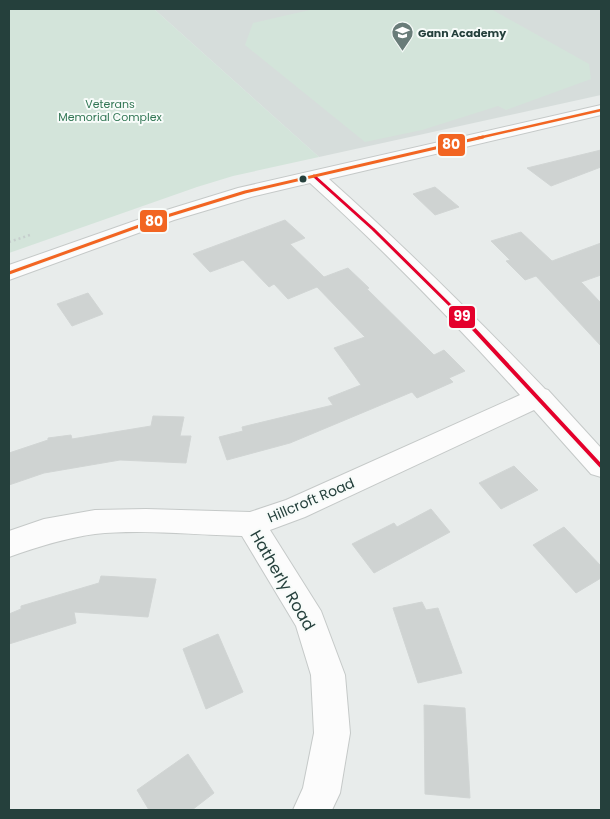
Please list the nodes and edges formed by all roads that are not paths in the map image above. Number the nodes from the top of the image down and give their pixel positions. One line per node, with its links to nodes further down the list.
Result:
1 (601, 110): 2 (street)
2 (314, 176): 3 (street); 4 (street)
3 (9, 273)
4 (538, 397): 5 (street); 6 (street, Hillcroft Road)
5 (601, 466)
6 (250, 524): 7 (street, Hillcroft Road); 8 (street, Hatherly Road)
7 (9, 544)
8 (312, 810)

